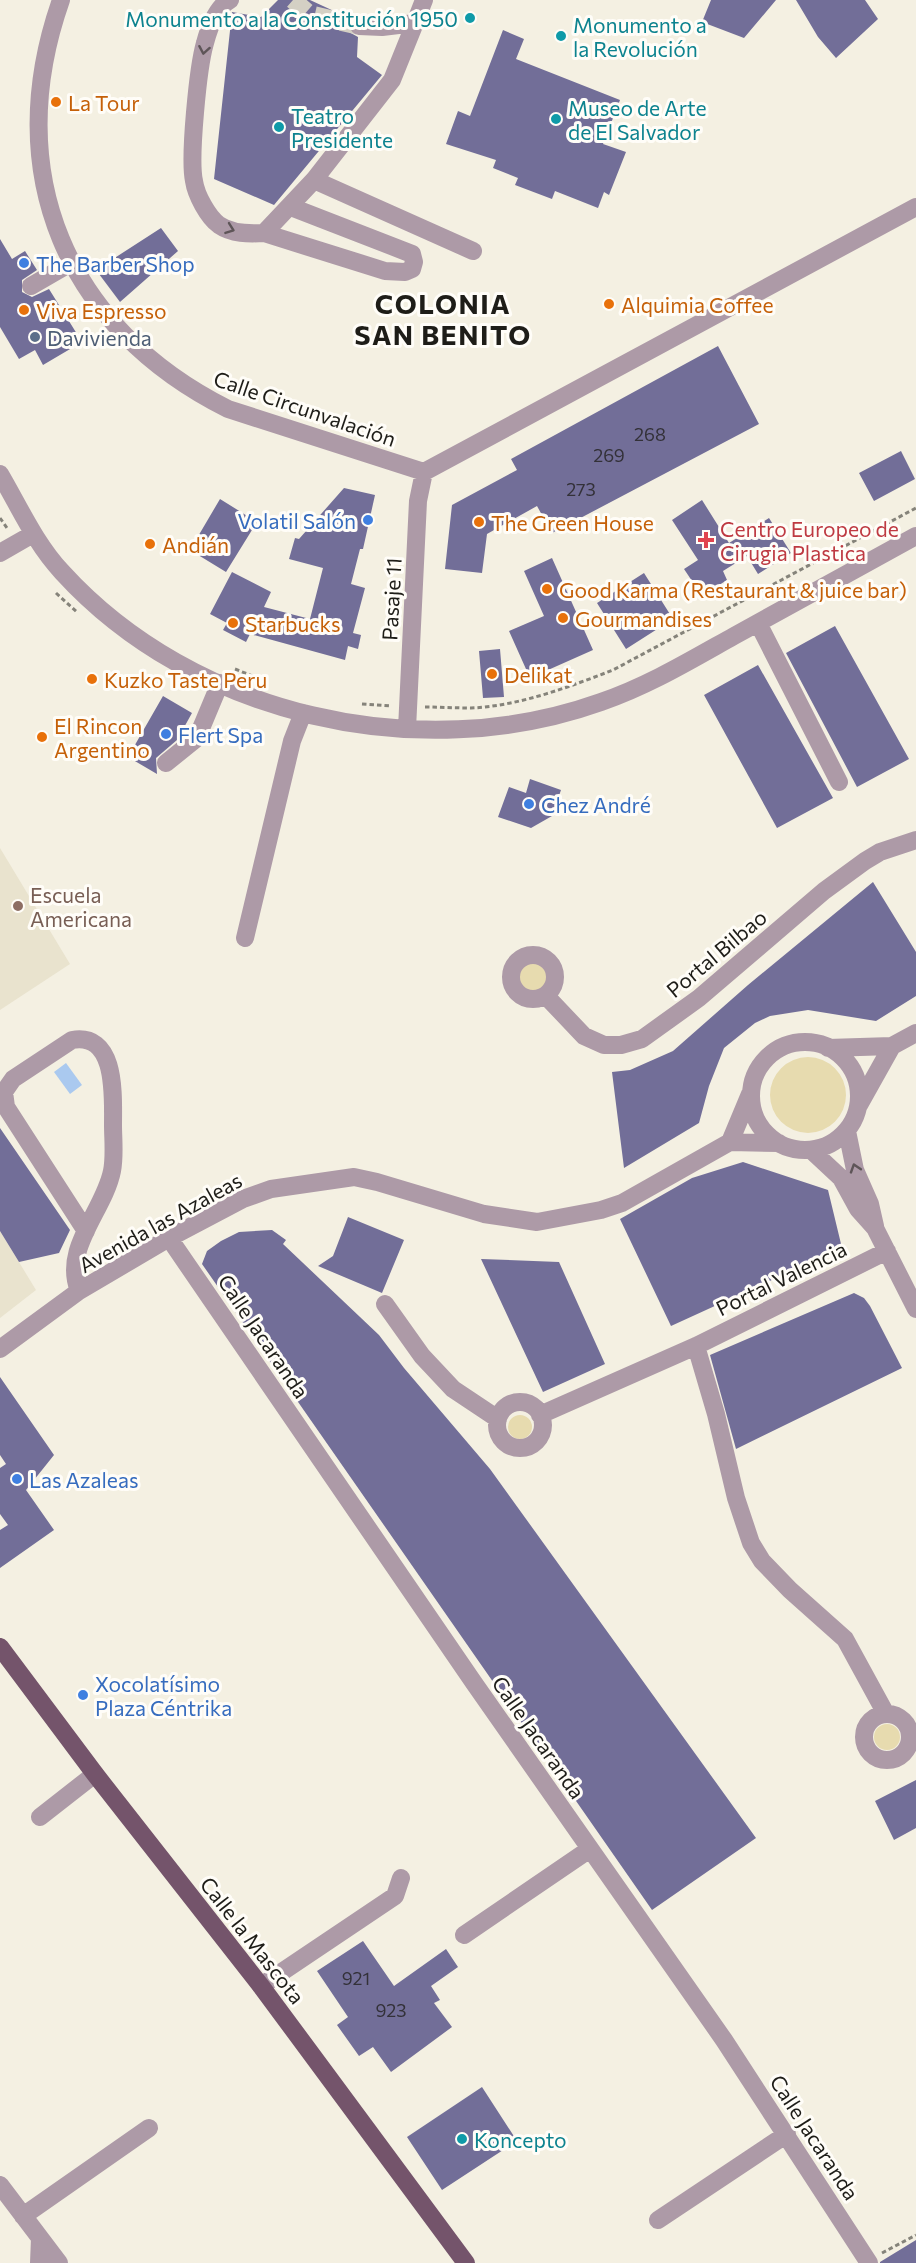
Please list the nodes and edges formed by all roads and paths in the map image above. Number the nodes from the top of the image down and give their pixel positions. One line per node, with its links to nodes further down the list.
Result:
1 (61, 0): 11 (street, Calle Circunvalación)
2 (230, 0): 9 (street, one-way to 9)
3 (424, 0): 4 (street)
4 (415, 23): 5 (street); 6 (street)
5 (359, 26)
6 (315, 180): 7 (street); 10 (street)
7 (291, 207): 9 (street); 9 (street)
8 (916, 207): 13 (street)
9 (264, 233)
10 (472, 251)
11 (69, 264): 12 (street); 13 (street, Calle Circunvalación)
12 (31, 286)
13 (424, 472): 27 (street, Pasaje 11)
14 (0, 474): 18 (street)
15 (916, 508): 27 (path)
16 (0, 518): 18 (path)
17 (916, 536): 22 (street)
18 (25, 539): 19 (street); 25 (street)
19 (0, 553)
20 (52, 587): 21 (path)
21 (82, 616)
22 (758, 623): 29 (street); 31 (street)
23 (232, 668): 24 (path)
24 (262, 680)
25 (220, 684): 28 (street); 30 (street)
26 (353, 704): 27 (path)
27 (408, 706): 29 (street, Pasaje 11)
28 (303, 713): 29 (street); 33 (street)
29 (407, 729)
30 (166, 763)
31 (839, 782)
32 (916, 840): 34 (street, Portal Bilbao)
33 (245, 939)
34 (546, 996)
35 (916, 1033): 36 (street)
36 (892, 1046): 37 (street); 39 (street)
37 (828, 1048): 38 (street); 39 (street)
38 (751, 1092): 41 (street); 42 (street)
39 (858, 1108): 40 (street)
40 (847, 1131): 43 (street); 44 (street, one-way to 40)
41 (730, 1142): 42 (street); 46 (street, Avenida las Azaleas)
42 (779, 1143): 43 (street)
43 (811, 1150): 44 (street)
44 (875, 1228): 47 (street)
45 (86, 1231): 45 (street); 48 (street)
46 (169, 1238): 48 (street, Avenida las Azaleas); 59 (street, Calle Jacaranda)
47 (887, 1251): 50 (street); 51 (street, Portal Valencia)
48 (79, 1291): 52 (street, Avenida las Azaleas)
49 (385, 1304): 54 (street)
50 (916, 1309)
51 (696, 1346): 53 (street, Portal Valencia); 56 (street)
52 (0, 1349)
53 (540, 1414): 54 (street); 54 (street)
54 (498, 1419)
55 (0, 1647): 57 (main road, Calle la Mascota)
56 (886, 1714)
57 (95, 1774): 58 (street); 62 (main road, Calle la Mascota)
58 (40, 1817)
59 (590, 1849): 61 (street); 64 (street, Calle Jacaranda)
60 (401, 1878): 62 (street)
61 (464, 1935)
62 (261, 1986): 73 (main road, Calle la Mascota)
63 (149, 2128): 66 (street)
64 (787, 2134): 67 (street); 70 (street, Calle Jacaranda)
65 (0, 2185): 66 (street)
66 (23, 2216): 69 (street)
67 (658, 2220)
68 (916, 2235): 70 (path)
69 (40, 2238): 71 (street); 72 (street)
70 (866, 2262)
71 (39, 2263)
72 (59, 2263)
73 (466, 2263)

